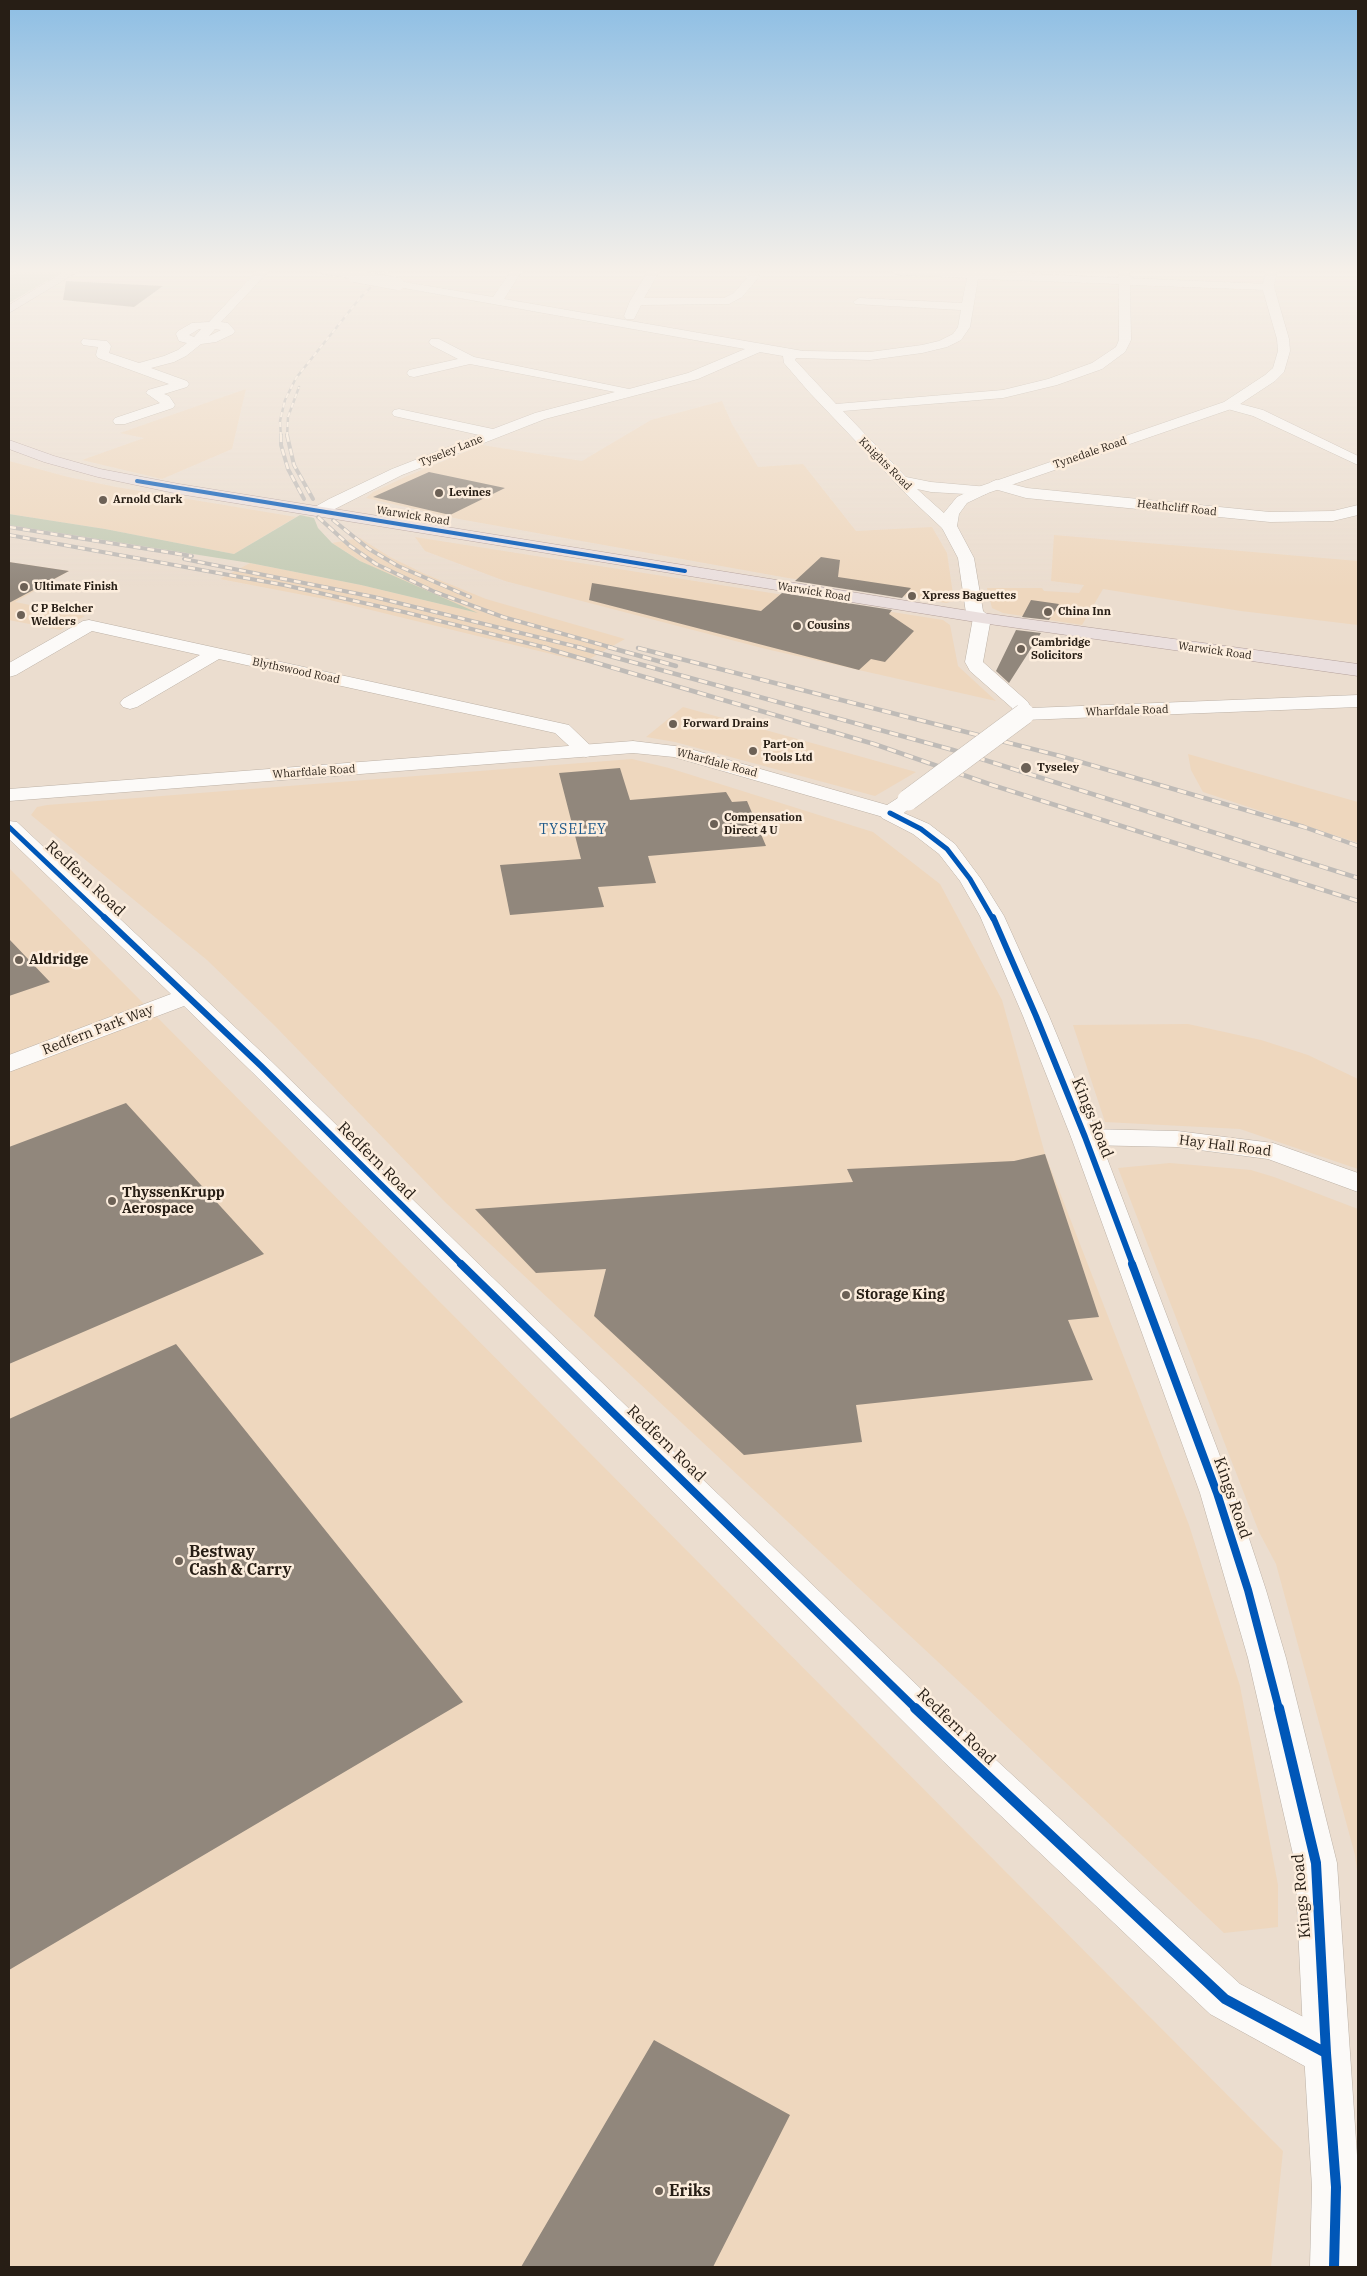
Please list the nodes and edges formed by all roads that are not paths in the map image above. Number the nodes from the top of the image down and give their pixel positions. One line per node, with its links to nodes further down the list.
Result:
1 (164, 377): 11 (street)
2 (557, 377): 7 (street)
3 (688, 377): 7 (street, Tyseley Lane)
4 (804, 377): 9 (street, Knights Road)
5 (1067, 377): 9 (street)
6 (1271, 377): 8 (street, Tynedale Road)
7 (632, 392): 12 (street, Tyseley Lane)
8 (1229, 405): 14 (street); 16 (street, Tynedale Road)
9 (834, 408): 15 (street, Knights Road)
10 (398, 413): 12 (street)
11 (120, 422)
12 (495, 434): 18 (street, Tyseley Lane)
13 (9, 444): 18 (highway, Warwick Road)
14 (1358, 461)
15 (904, 481): 16 (street); 19 (street, Knights Road)
16 (989, 487): 17 (street, Heathcliff Road); 19 (street)
17 (1358, 510)
18 (319, 511): 20 (highway, Warwick Road)
19 (949, 526): 20 (street, Knights Road)
20 (982, 618): 22 (highway, Warwick Road); 26 (street)
21 (216, 653): 23 (street, Blythswood Road); 25 (street); 27 (street, Blythswood Road)
22 (1358, 670)
23 (9, 671)
24 (1358, 701): 26 (street, Wharfdale Road)
25 (130, 703)
26 (1024, 714): 29 (street, bridge)
27 (586, 751): 28 (street, Wharfdale Road); 29 (street, Wharfdale Road)
28 (9, 795)
29 (899, 807): 33 (street, Kings Road)
30 (9, 827): 31 (street, Redfern Road)
31 (188, 996): 32 (street, Redfern Park Way); 35 (street, Redfern Road)
32 (9, 1064)
33 (1085, 1137): 34 (street, Hay Hall Road); 35 (street, Kings Road)
34 (1358, 1183)
35 (1326, 2053): 36 (street, Kings Road)
36 (1347, 2192): 37 (street, Kings Road)
37 (1334, 2267)

